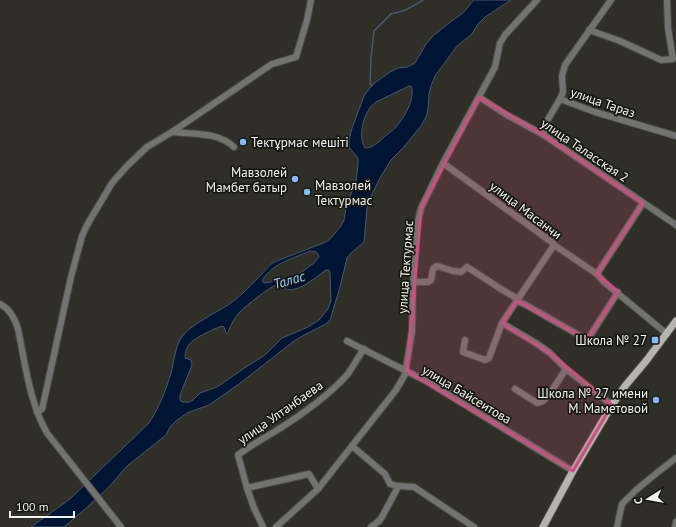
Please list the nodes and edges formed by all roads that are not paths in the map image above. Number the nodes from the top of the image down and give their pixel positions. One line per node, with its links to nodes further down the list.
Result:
1 (311, 0): 9 (street)
2 (537, 0): 7 (street, улица Тектурмас)
3 (611, 0): 5 (street)
4 (667, 0): 6 (street)
5 (589, 30): 6 (street); 8 (street)
6 (675, 59)
7 (479, 97): 10 (street, улица Таласская 2); 13 (street, улица Тектурмас)
8 (560, 99): 10 (street, улица Тараз); 11 (street, улица Тараз)
9 (172, 132): 12 (street); 32 (street)
10 (544, 135): 14 (street, улица Таласская 2)
11 (676, 136)
12 (234, 147)
13 (443, 163): 16 (street, улица Масанчи); 18 (street, улица Тектурмас)
14 (643, 203): 15 (street, улица Таласская 2); 17 (street)
15 (676, 225)
16 (554, 245): 17 (street, улица Масанчи); 20 (street)
17 (597, 274): 19 (street, улица Масанчи)
18 (413, 282): 20 (street); 29 (street, улица Тектурмас)
19 (618, 292): 20 (street); 24 (street, улица Масанчи)
20 (517, 300): 23 (street)
21 (0, 304): 32 (street)
22 (676, 321): 24 (main road)
23 (502, 323): 26 (street); 28 (street)
24 (667, 334): 31 (main road)
25 (347, 340): 27 (street, улица Байсеитова)
26 (465, 340)
27 (364, 349): 29 (street, улица Байсеитова); 37 (street, улица Ултанбаева)
28 (566, 369): 30 (street); 31 (street)
29 (407, 371): 33 (street, улица Тектурмас); 35 (street, улица Байсеитова)
30 (515, 389)
31 (612, 405): 35 (main road)
32 (37, 412): 41 (street)
33 (352, 446): 36 (street); 38 (street, улица Тектурмас)
34 (676, 458): 47 (street)
35 (572, 471): 46 (main road)
36 (398, 487): 40 (street); 44 (street)
37 (247, 488): 38 (street); 42 (street)
38 (318, 489): 43 (street, улица Тектурмас)
39 (676, 522): 48 (street)
40 (465, 524): 45 (street)
41 (121, 527)
42 (263, 527)
43 (276, 527)
44 (371, 527)
45 (474, 527)
46 (543, 527)
47 (618, 527)
48 (675, 527)

